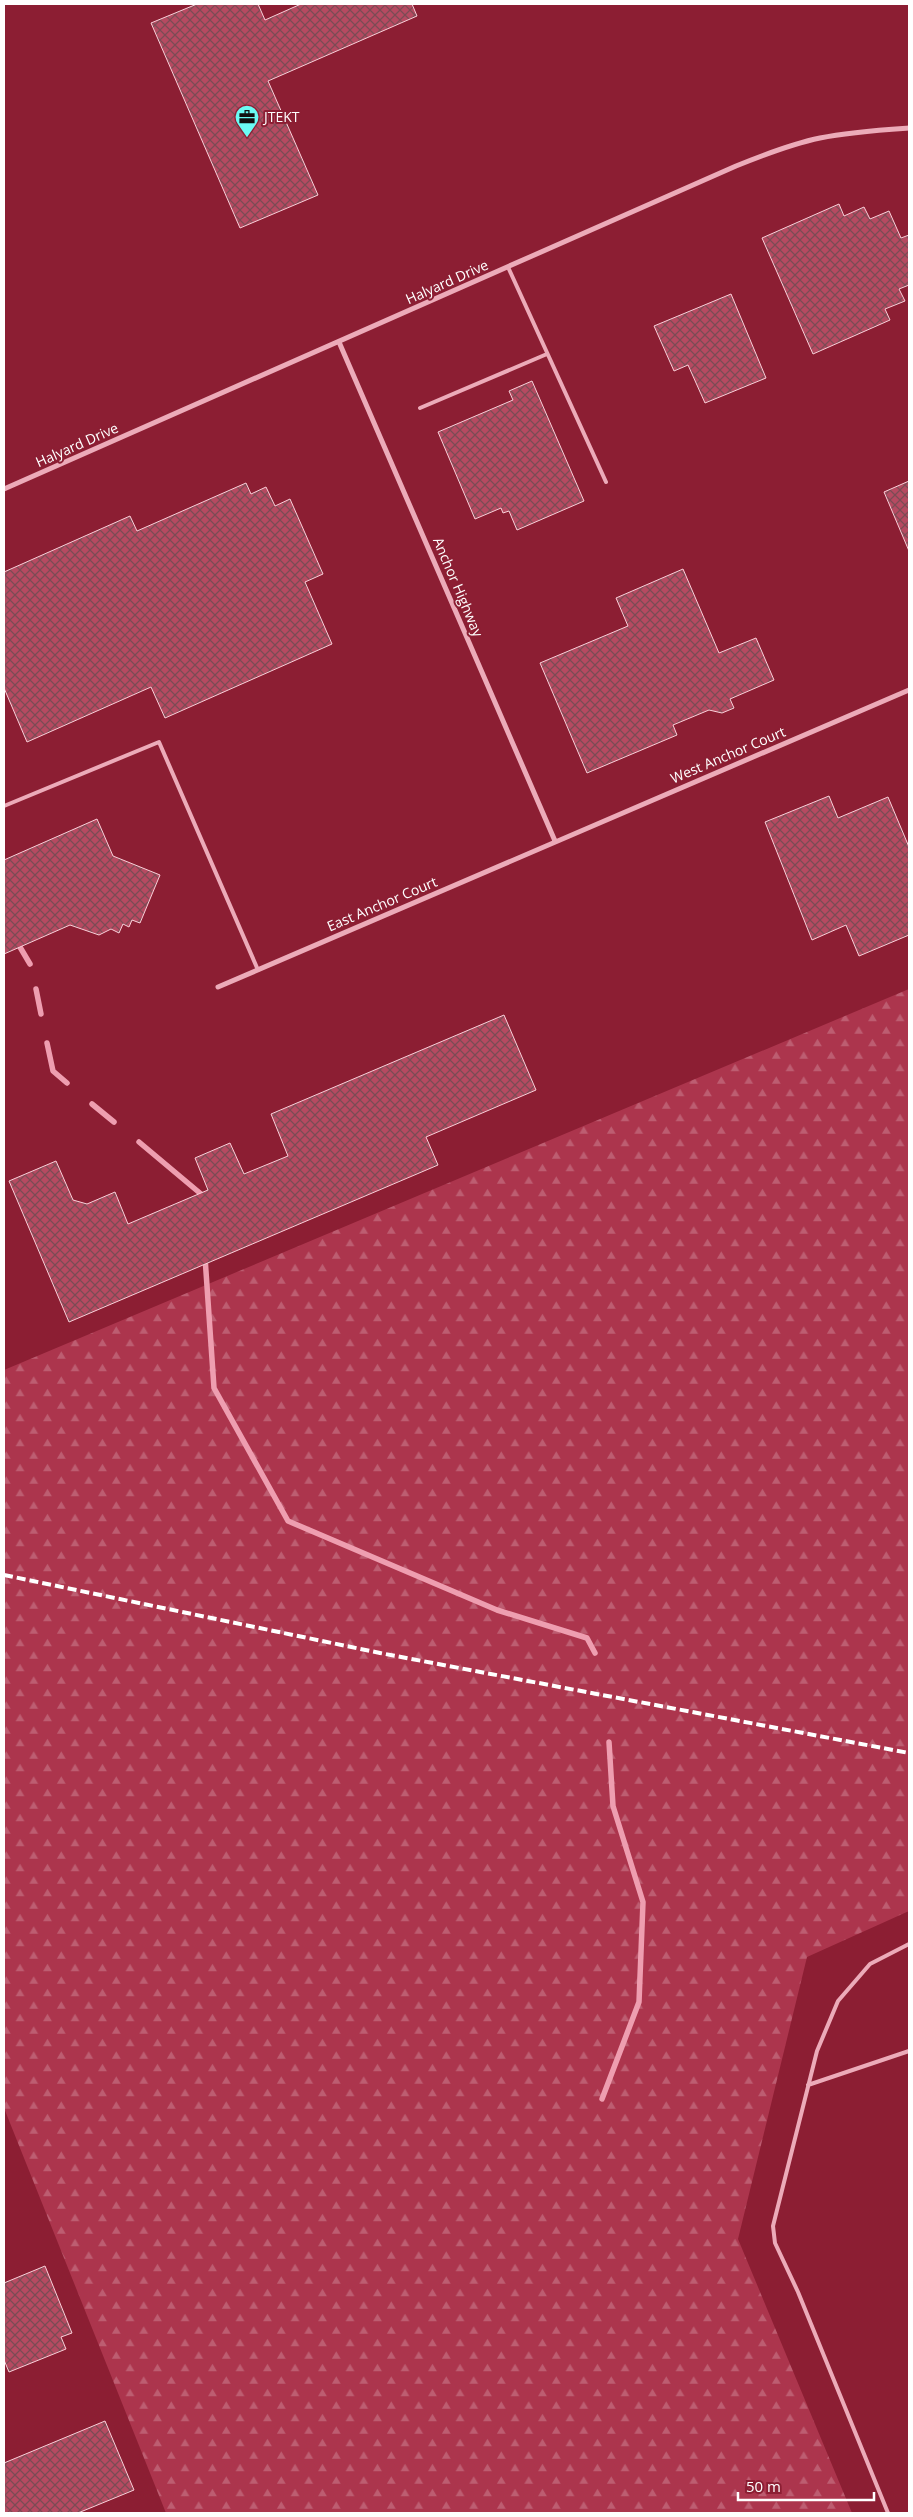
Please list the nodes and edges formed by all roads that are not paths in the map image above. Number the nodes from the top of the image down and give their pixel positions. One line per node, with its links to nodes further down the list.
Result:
1 (909, 128): 2 (street, Halyard Drive)
2 (508, 267): 3 (street, Halyard Drive); 4 (lane)
3 (339, 342): 7 (street, Halyard Drive); 10 (street, Anchor Highway)
4 (547, 354): 5 (lane); 6 (lane)
5 (420, 408)
6 (606, 482)
7 (4, 489)
8 (909, 690): 10 (street, West Anchor Court)
9 (4, 806): 11 (lane)
10 (555, 841): 11 (street, East Anchor Court)
11 (258, 970): 12 (street, East Anchor Court)
12 (218, 987)
13 (909, 1944): 15 (lane)
14 (909, 2051): 15 (lane)
15 (808, 2085): 16 (lane)
16 (888, 2513)

